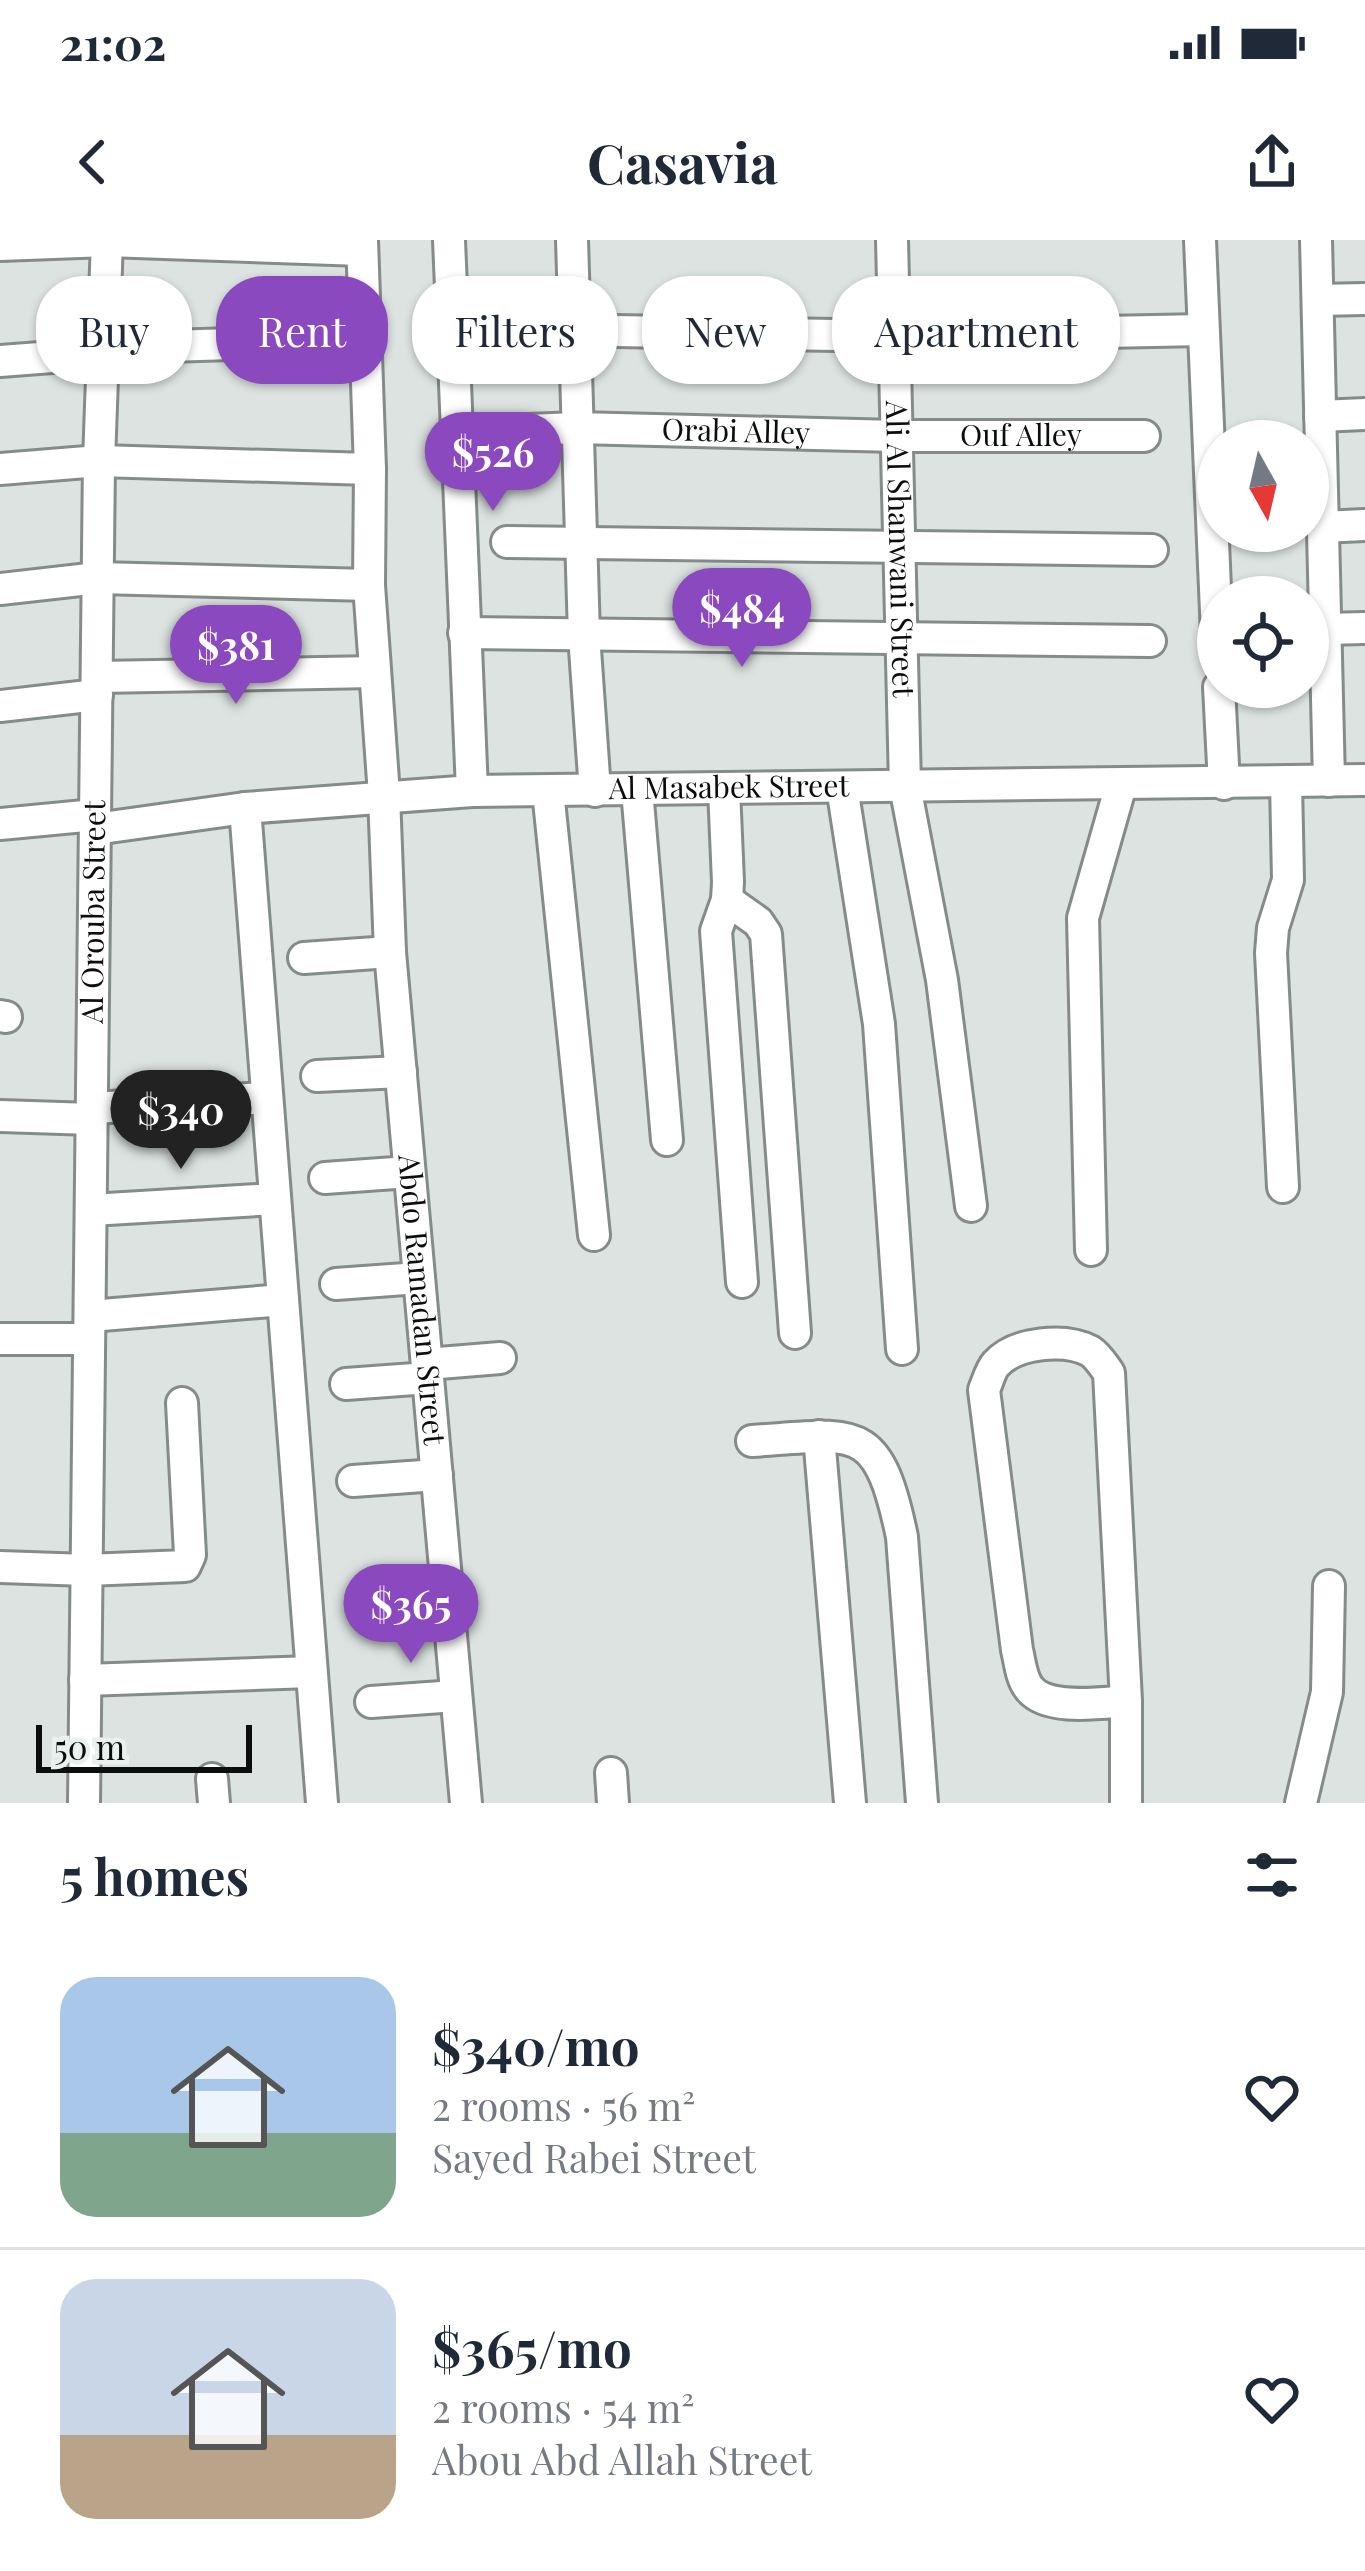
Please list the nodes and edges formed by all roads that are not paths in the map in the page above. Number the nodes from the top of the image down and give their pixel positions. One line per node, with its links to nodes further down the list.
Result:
1 (449, 240): 47 (street)
2 (572, 240): 11 (street)
3 (892, 240): 12 (street, Ali Al Shanwani Street)
4 (1200, 240): 16 (street)
5 (1316, 240): 14 (street)
6 (107, 241): 7 (street); 8 (street); 9 (street, Al Orouba Street)
7 (0, 245)
8 (362, 245): 10 (street, Abdo Ramadan Street)
9 (106, 276)
10 (363, 276)
11 (573, 276)
12 (893, 276)
13 (1365, 298): 14 (street)
14 (1318, 300): 26 (street)
15 (618, 330): 18 (street)
16 (1203, 330): 17 (street); 41 (street)
17 (1120, 331)
18 (832, 334)
19 (36, 358): 20 (street)
20 (0, 361)
21 (102, 384): 32 (street, Al Orouba Street)
22 (367, 384): 34 (street, Abdo Ramadan Street)
23 (576, 384): 28 (street)
24 (896, 384): 30 (street, Ali Al Shanwani Street)
25 (1365, 414): 26 (street)
26 (1320, 416): 27 (street)
27 (1320, 420)
28 (577, 428): 29 (street, Orabi Alley); 30 (street, Orabi Alley); 37 (street)
29 (502, 431)
30 (897, 436): 31 (street, Ouf Alley); 39 (street, Ali Al Shanwani Street)
31 (1144, 436)
32 (99, 461): 33 (street); 34 (street); 42 (street, Al Orouba Street)
33 (0, 469)
34 (370, 470): 43 (street, Abdo Ramadan Street)
35 (1365, 525): 36 (street)
36 (1329, 526)
37 (581, 541): 38 (street); 39 (street); 48 (street)
38 (507, 542)
39 (899, 546): 40 (street); 49 (street, Ali Al Shanwani Street)
40 (1152, 550)
41 (1214, 576)
42 (98, 578): 43 (street); 44 (street); 52 (street, Al Orouba Street)
43 (369, 585): 51 (street, Abdo Ramadan Street)
44 (0, 589)
45 (1365, 628): 46 (street)
46 (1329, 629)
47 (464, 633): 48 (street); 64 (street)
48 (584, 635): 49 (street); 67 (street)
49 (902, 639): 50 (street); 61 (street, Ali Al Shanwani Street)
50 (1150, 641)
51 (375, 672): 52 (street); 68 (street, Abdo Ramadan Street)
52 (97, 686): 53 (street); 70 (street, Al Orouba Street)
53 (0, 706)
54 (1220, 708): 59 (street)
55 (1327, 708): 57 (street)
56 (1365, 780): 57 (street, Al Masabek Street)
57 (1329, 781): 58 (street, Al Masabek Street)
58 (1286, 782): 59 (street, Al Masabek Street); 83 (street)
59 (1224, 784): 60 (street, Al Masabek Street)
60 (1121, 785): 61 (street, Al Masabek Street); 88 (street)
61 (905, 786): 62 (street, Al Masabek Street); 85 (street, Ali Al Shanwani Street)
62 (842, 787): 63 (street, Al Masabek Street); 96 (street)
63 (724, 789): 66 (street, Al Masabek Street); 72 (street)
64 (472, 790): 65 (street, Al Masabek Street); 68 (street, Al Masabek Street)
65 (548, 790): 67 (street, Al Masabek Street); 87 (street)
66 (637, 790): 67 (street, Al Masabek Street); 80 (street)
67 (595, 791)
68 (384, 795): 69 (street, Al Masabek Street); 73 (street, Abdo Ramadan Street)
69 (245, 808): 70 (street, Al Masabek Street); 77 (street)
70 (95, 822): 71 (street, Al Masabek Street); 78 (street, Al Orouba Street)
71 (0, 824)
72 (727, 900): 90 (street); 94 (street)
73 (390, 952): 74 (street); 75 (street, Abdo Ramadan Street)
74 (304, 958)
75 (401, 1072): 76 (street); 81 (street, Abdo Ramadan Street)
76 (316, 1076)
77 (267, 1098): 78 (street); 84 (street)
78 (92, 1113): 79 (street); 86 (street, Al Orouba Street)
79 (0, 1116)
80 (667, 1140)
81 (410, 1172): 82 (street); 89 (street, Abdo Ramadan Street)
82 (326, 1178)
83 (1283, 1187)
84 (275, 1199): 86 (street); 92 (street)
85 (971, 1207)
86 (91, 1210): 93 (street, Al Orouba Street)
87 (594, 1235)
88 (1091, 1250)
89 (419, 1278): 91 (street); 98 (street, Abdo Ramadan Street)
90 (742, 1282)
91 (336, 1284)
92 (283, 1300): 93 (street); 110 (street)
93 (89, 1328): 95 (street); 106 (street, Al Orouba Street)
94 (795, 1333)
95 (0, 1339)
96 (902, 1348)
97 (500, 1358): 98 (street)
98 (427, 1371): 99 (street); 103 (street, Abdo Ramadan Street)
99 (346, 1384)
100 (182, 1403): 106 (street)
101 (819, 1436): 102 (street); 118 (street); 119 (street)
102 (752, 1441)
103 (437, 1474): 104 (street); 107 (street, Abdo Ramadan Street)
104 (353, 1481)
105 (0, 1567): 106 (street)
106 (86, 1570): 111 (street, Al Orouba Street)
107 (446, 1585): 109 (street); 112 (street, Abdo Ramadan Street)
108 (1329, 1586): 121 (street)
109 (368, 1595)
110 (311, 1672): 111 (street); 117 (street)
111 (85, 1680): 116 (street, Al Orouba Street)
112 (456, 1696): 114 (street); 115 (street, Abdo Ramadan Street)
113 (1126, 1701): 113 (street); 120 (street)
114 (371, 1702)
115 (456, 1802)
116 (84, 1803)
117 (322, 1803)
118 (850, 1803)
119 (922, 1803)
120 (1126, 1803)
121 (1301, 1803)

